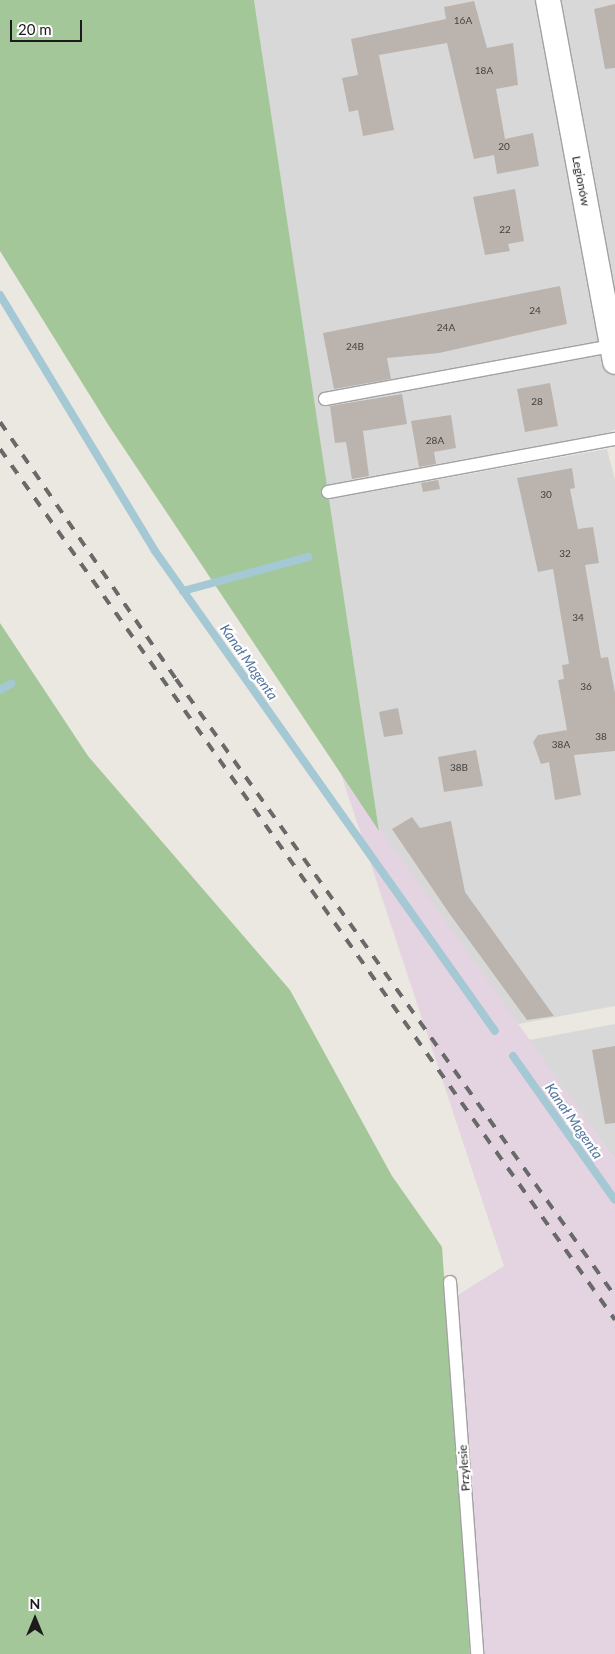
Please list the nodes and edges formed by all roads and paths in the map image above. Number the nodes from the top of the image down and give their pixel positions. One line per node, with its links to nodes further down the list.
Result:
1 (548, 0): 2 (street, Legionów)
2 (614, 354): 3 (lane)
3 (325, 399)
4 (615, 439): 5 (lane)
5 (328, 492)
6 (450, 1282): 7 (lane, Przylesie)
7 (477, 1654)

